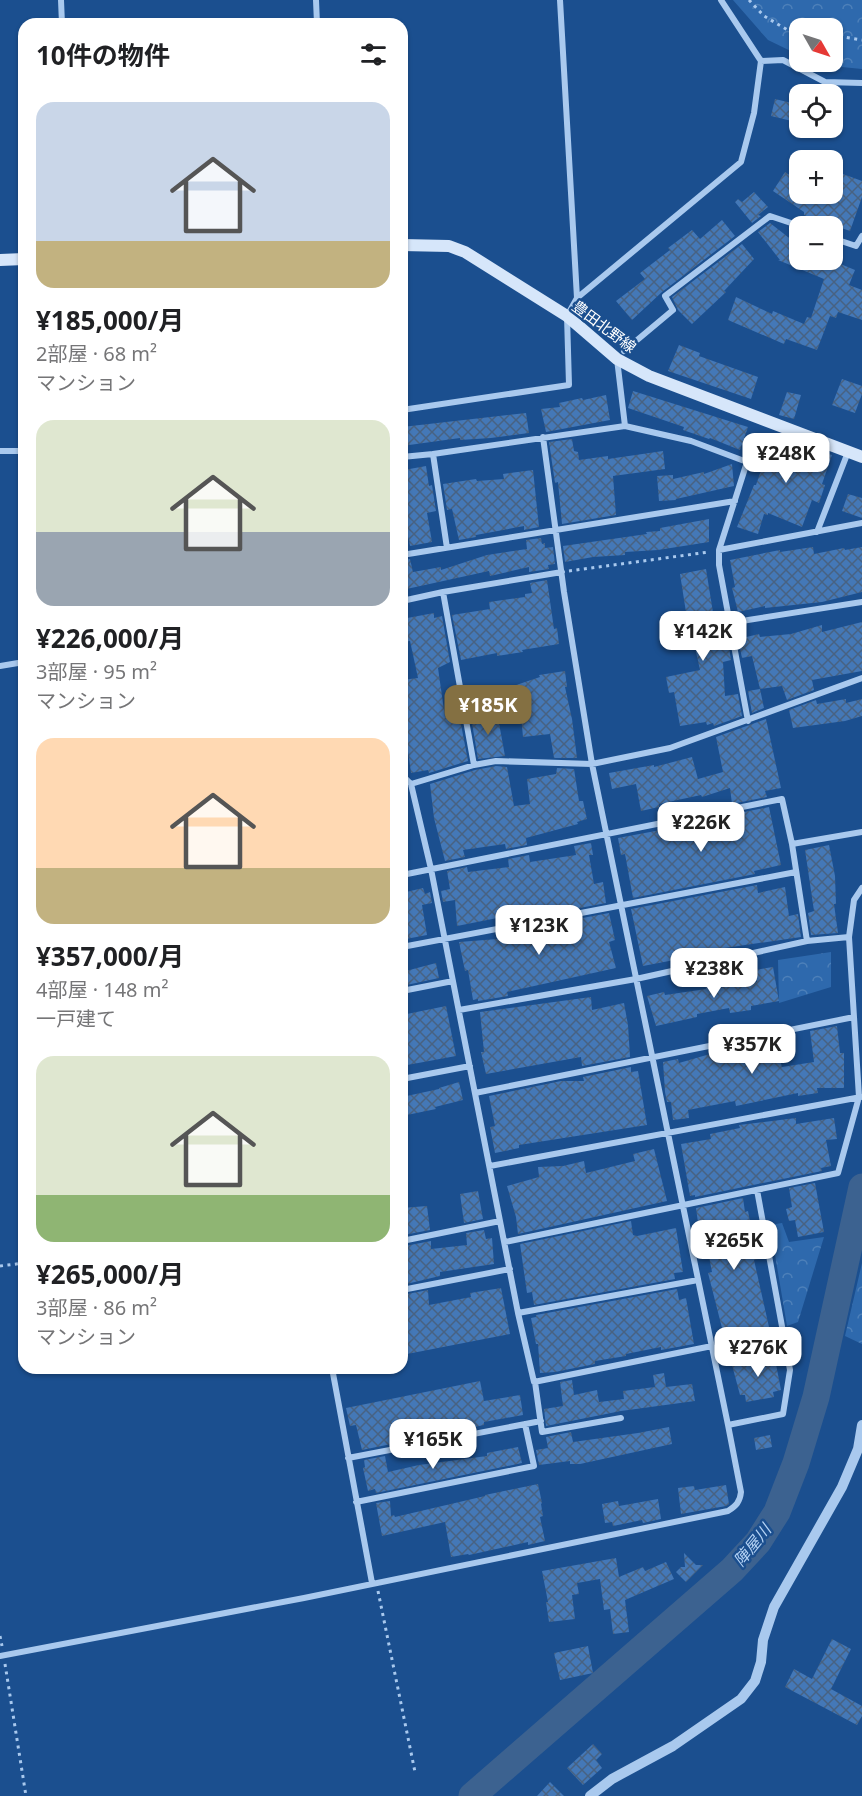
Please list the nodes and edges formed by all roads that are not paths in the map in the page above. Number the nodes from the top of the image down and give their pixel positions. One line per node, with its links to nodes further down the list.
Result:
1 (61, 0): 5 (street)
2 (316, 0): 6 (street)
3 (560, 0): 15 (street)
4 (721, 0): 7 (street)
5 (62, 18)
6 (317, 18)
7 (761, 61): 8 (street); 15 (street)
8 (862, 82)
9 (789, 222): 17 (street)
10 (862, 236): 11 (street)
11 (843, 242)
12 (408, 245): 16 (main road, 豊田北野線)
13 (18, 259): 14 (main road)
14 (0, 260)
15 (577, 298): 16 (street)
16 (567, 316): 17 (main road, 豊田北野線); 18 (street)
17 (621, 355): 19 (street); 23 (main road, 豊田北野線)
18 (408, 409)
19 (625, 426): 20 (street); 27 (street)
20 (543, 437): 24 (street); 29 (street)
21 (0, 451): 22 (street)
22 (18, 451)
23 (848, 452): 26 (main road, 豊田北野線); 30 (street)
24 (433, 454): 25 (street); 31 (street)
25 (408, 456)
26 (862, 457)
27 (735, 501): 29 (street); 32 (street)
28 (862, 523): 30 (street)
29 (556, 530): 31 (street); 34 (street)
30 (817, 532): 32 (street)
31 (447, 548): 33 (street)
32 (719, 550): 38 (street)
33 (408, 554)
34 (562, 572): 35 (street); 43 (street)
35 (442, 592): 36 (street); 44 (street)
36 (408, 600)
37 (862, 602): 38 (street)
38 (729, 623): 42 (street)
39 (18, 663): 40 (street)
40 (0, 666)
41 (862, 678): 42 (street)
42 (748, 721): 43 (street)
43 (592, 764): 44 (street); 48 (street)
44 (474, 765): 46 (street)
45 (408, 781): 46 (street)
46 (411, 784): 50 (street)
47 (862, 832): 49 (street)
48 (606, 834): 49 (street); 50 (street); 54 (street)
49 (792, 844): 51 (street)
50 (431, 869): 52 (street); 56 (street)
51 (796, 872): 54 (street); 57 (street)
52 (408, 874)
53 (862, 888): 55 (street)
54 (621, 905): 56 (street); 59 (street)
55 (849, 937): 57 (street); 63 (street)
56 (445, 939): 58 (street); 60 (street)
57 (807, 941): 59 (street)
58 (408, 946)
59 (636, 979): 62 (street); 64 (street)
60 (453, 981): 61 (street); 62 (street)
61 (408, 990)
62 (459, 1010): 65 (street)
63 (854, 1017): 64 (street); 68 (street)
64 (652, 1057): 67 (street); 69 (street)
65 (470, 1066): 66 (street); 67 (street)
66 (408, 1078)
67 (475, 1093): 70 (street)
68 (860, 1097): 69 (street); 71 (street)
69 (668, 1132): 70 (street); 72 (street)
70 (490, 1166): 73 (street)
71 (757, 1190): 72 (street); 86 (street)
72 (683, 1206): 75 (street); 77 (street)
73 (500, 1221): 74 (street); 75 (street)
74 (408, 1240)
75 (505, 1242): 76 (street)
76 (510, 1269): 78 (street); 79 (street)
77 (698, 1280): 79 (street); 80 (street)
78 (408, 1289)
79 (518, 1313): 82 (street)
80 (712, 1346): 82 (street); 86 (street)
81 (333, 1374): 88 (street)
82 (535, 1382): 84 (street)
83 (621, 1418): 84 (street)
84 (541, 1421): 85 (street)
85 (525, 1424): 88 (street); 89 (street)
86 (728, 1425): 90 (street)
87 (862, 1425): 92 (street)
88 (348, 1458): 89 (street)
89 (356, 1502): 90 (street)
90 (372, 1584): 91 (street)
91 (2, 1656)
92 (590, 1796)

